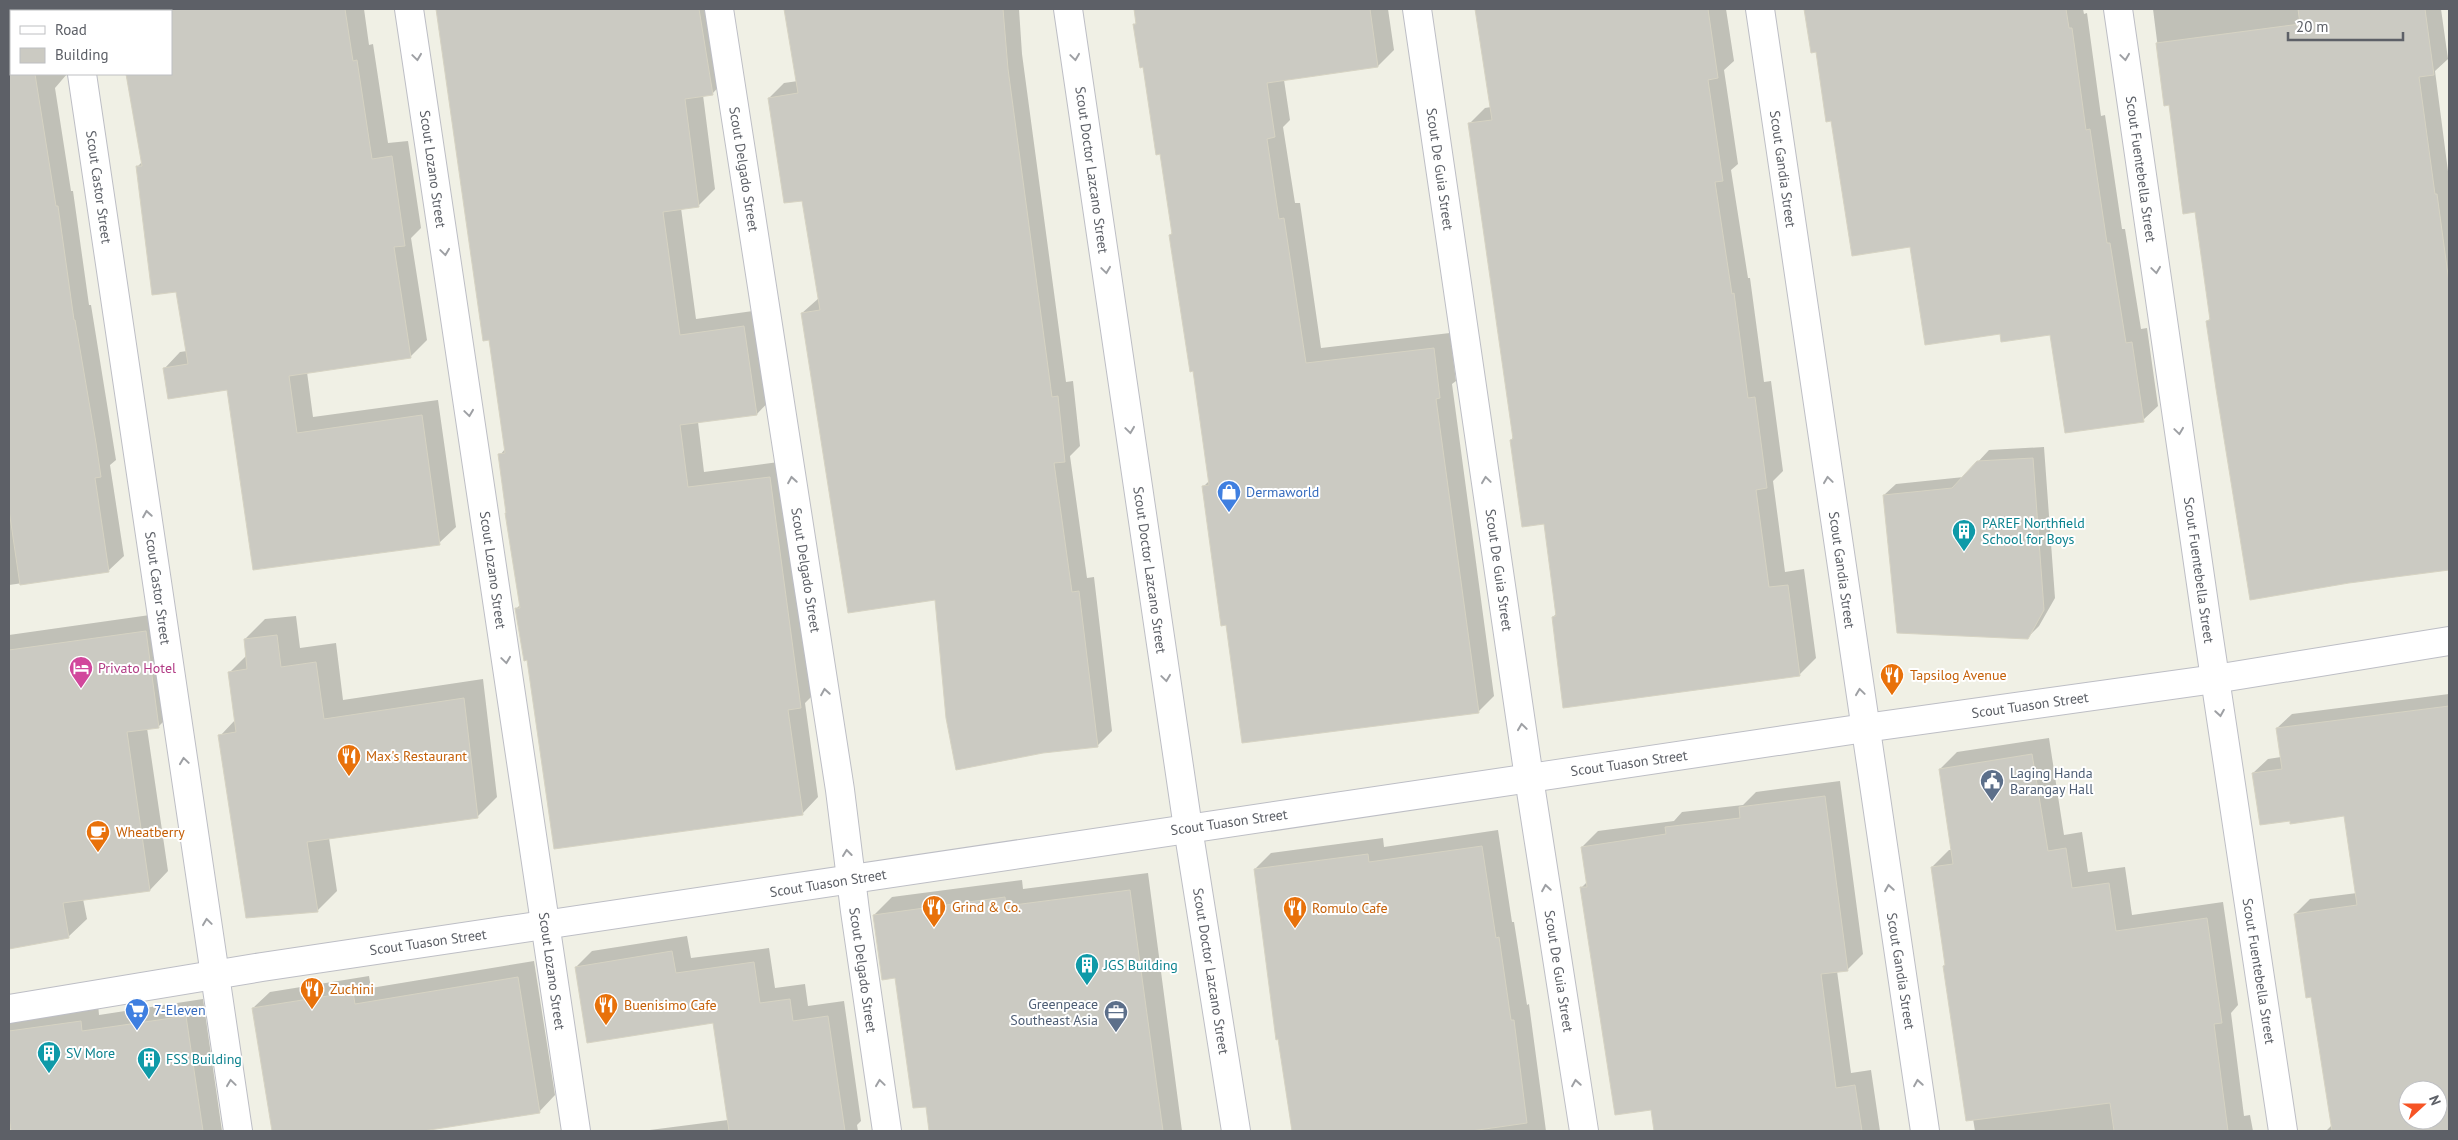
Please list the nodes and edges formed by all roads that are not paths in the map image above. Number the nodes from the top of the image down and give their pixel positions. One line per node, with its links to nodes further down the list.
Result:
1 (409, 9): 14 (street, Scout Lozano Street, one-way to 14)
2 (719, 9): 13 (street, Scout Delgado Street, one-way to 2)
3 (1068, 9): 12 (street, Scout Doctor Lazcano Street, one-way to 12)
4 (1417, 9): 11 (street, Scout De Guia Street, one-way to 4)
5 (1760, 9): 10 (street, Scout Gandia Street, one-way to 5)
6 (2118, 9): 9 (street, Scout Fuentebella Street, one-way to 9)
7 (82, 75): 15 (street, Scout Castor Street, one-way to 7)
8 (2449, 641): 9 (street, Scout Tuason Street)
9 (2215, 679): 10 (street, Scout Tuason Street); 23 (street, Scout Fuentebella Street, one-way to 23)
10 (1865, 728): 11 (street, Scout Tuason Street); 22 (street, Scout Gandia Street, one-way to 10)
11 (1529, 778): 12 (street, Scout Tuason Street); 21 (street, Scout De Guia Street, one-way to 11)
12 (1188, 828): 13 (street, Scout Tuason Street); 20 (street, Scout Doctor Lazcano Street)
13 (851, 879): 14 (street, Scout Tuason Street); 19 (street, Scout Delgado Street, one-way to 13)
14 (546, 925): 15 (street, Scout Tuason Street); 18 (street, Scout Lozano Street)
15 (214, 975): 16 (street, Scout Tuason Street); 17 (street, Scout Castor Street, one-way to 15)
16 (9, 1008)
17 (238, 1131)
18 (576, 1131)
19 (887, 1131)
20 (1236, 1131)
21 (1584, 1131)
22 (1925, 1131)
23 (2283, 1131)

